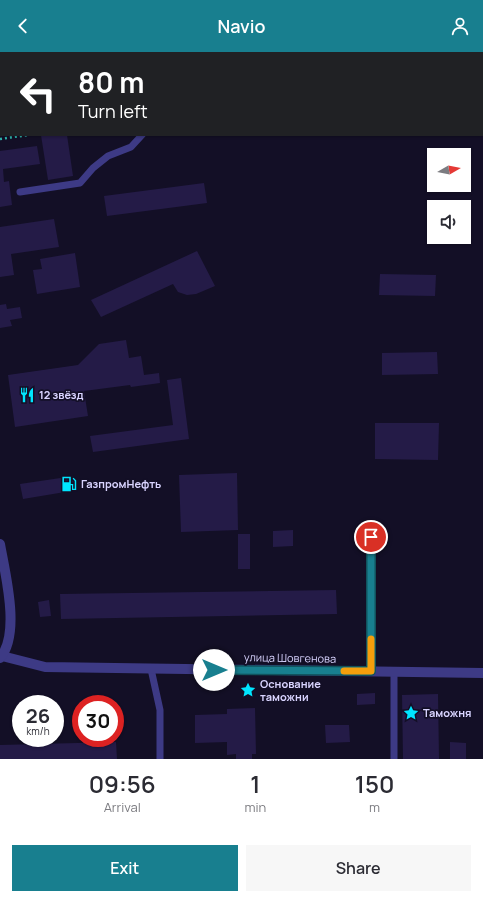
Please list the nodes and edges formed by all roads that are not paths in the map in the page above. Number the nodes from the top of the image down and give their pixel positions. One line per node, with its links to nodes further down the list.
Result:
1 (141, 136): 2 (lane)
2 (20, 192)
3 (371, 537): 7 (lane)
4 (0, 544): 5 (street, улица Шовгенова)
5 (1, 657): 6 (street, улица Шовгенова)
6 (151, 669): 7 (street, улица Шовгенова); 10 (lane)
7 (371, 671): 8 (street, улица Шовгенова)
8 (394, 671): 9 (street, улица Шовгенова); 11 (lane)
9 (483, 673)
10 (160, 759)
11 (394, 759)

